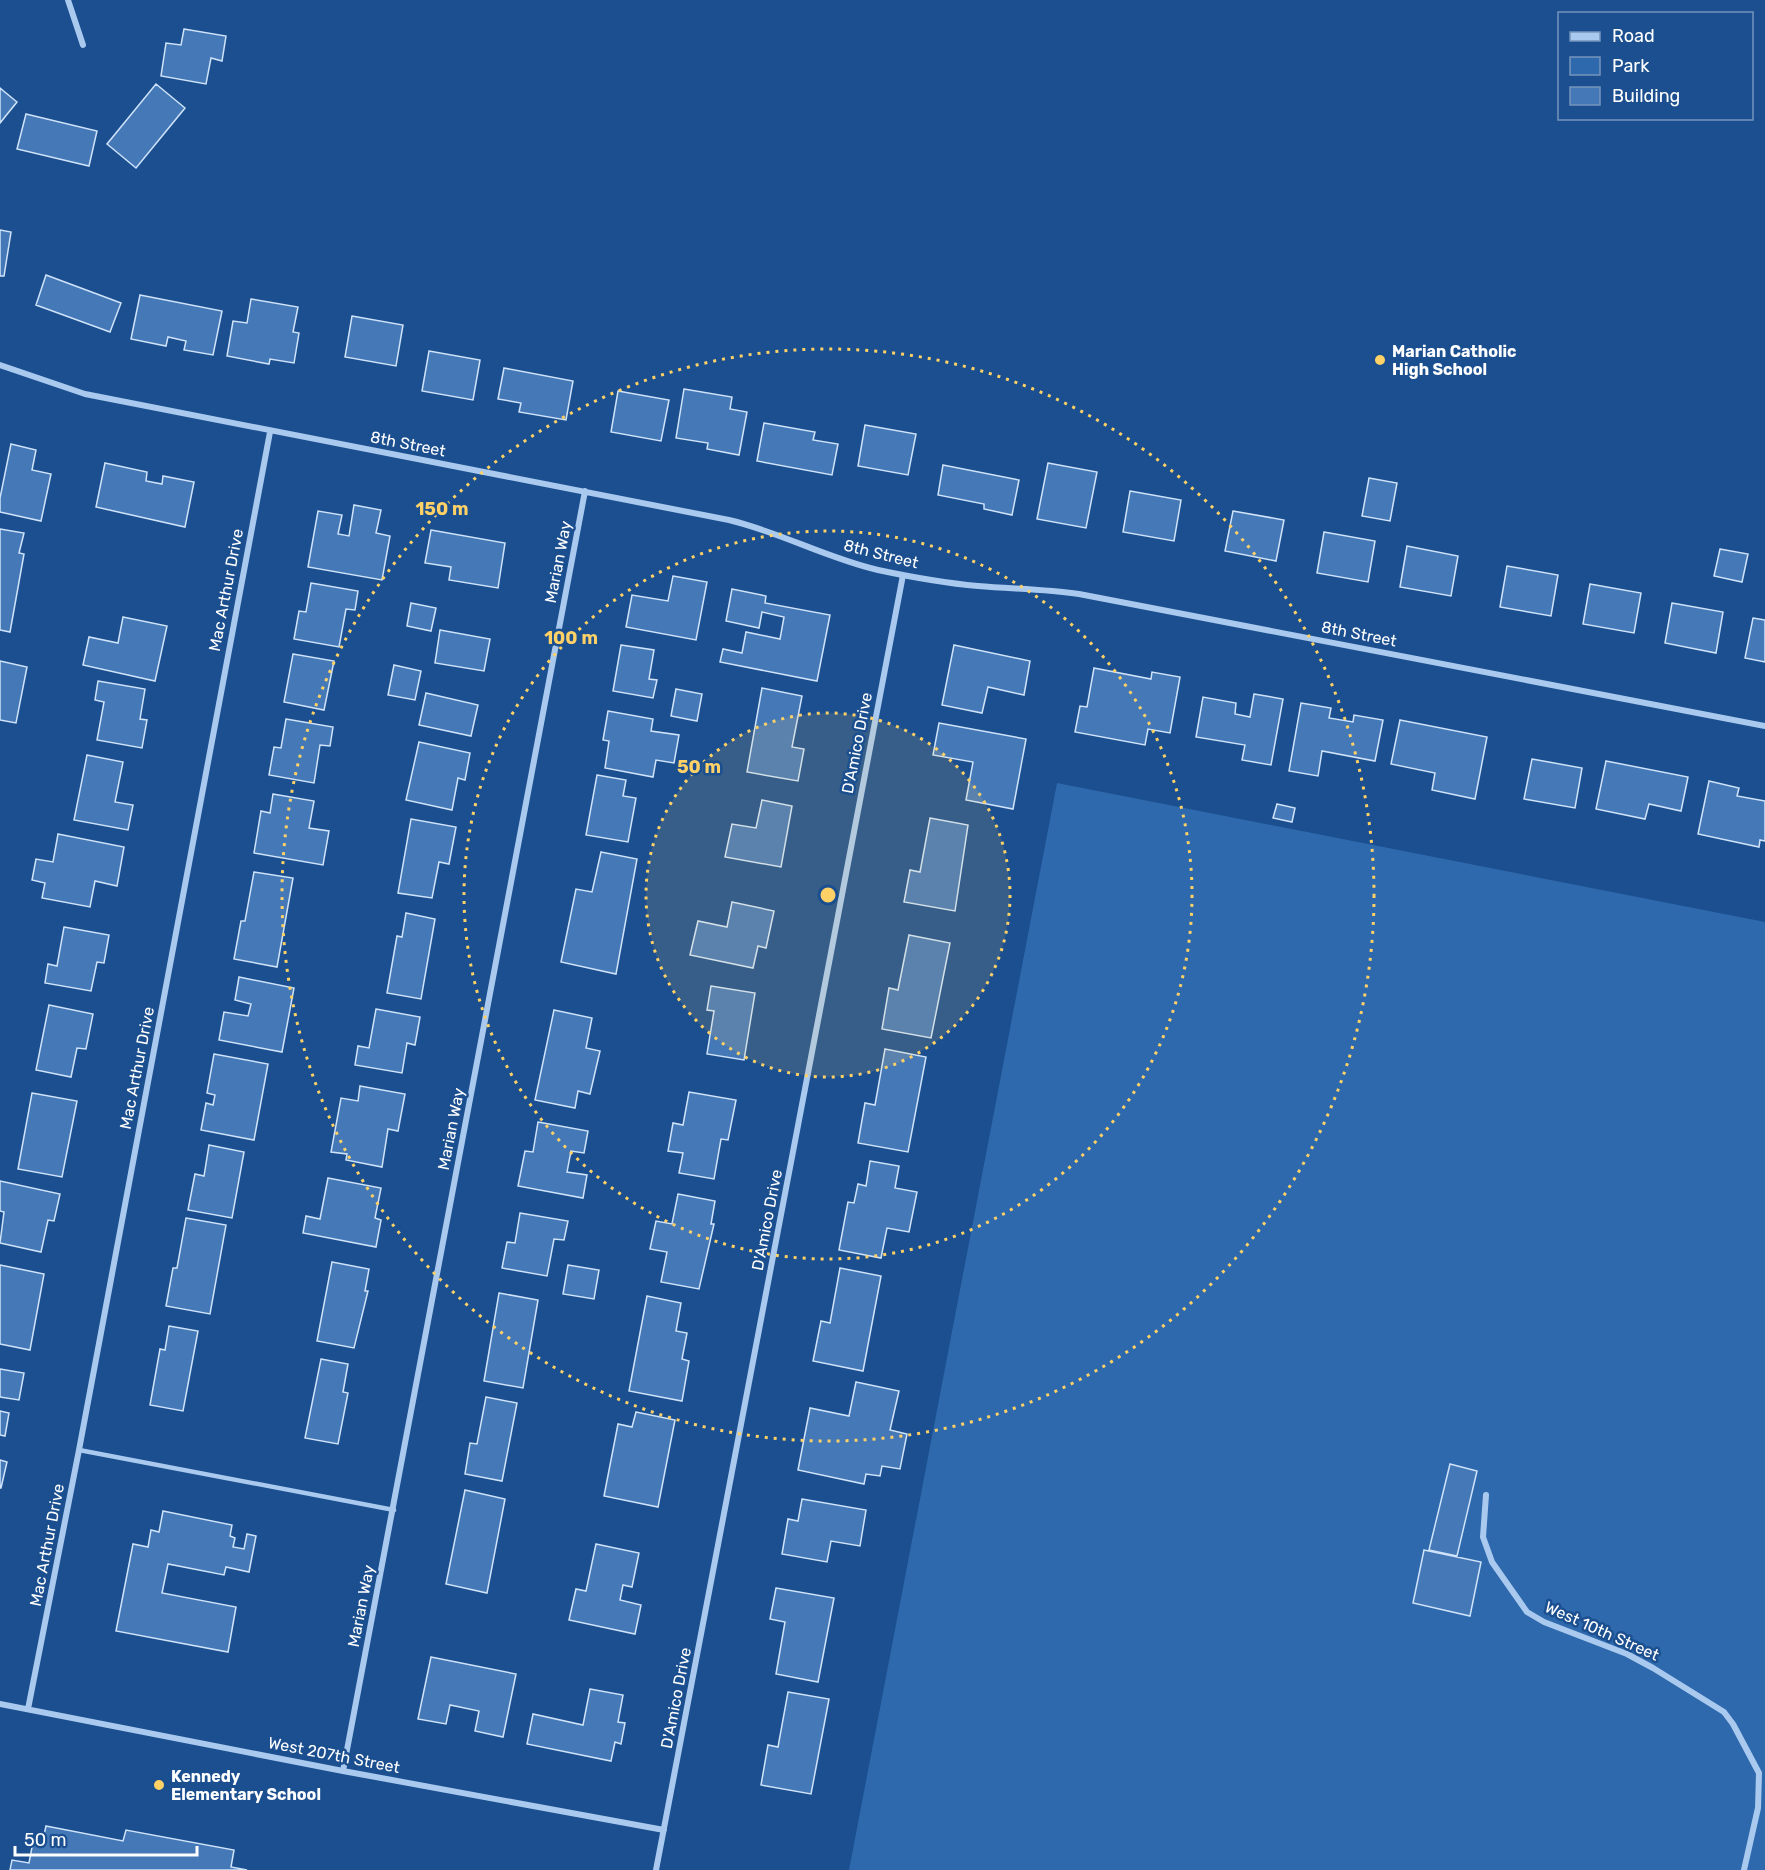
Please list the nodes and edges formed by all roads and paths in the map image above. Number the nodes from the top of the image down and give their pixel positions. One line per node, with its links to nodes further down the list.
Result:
1 (68, 0): 2 (street)
2 (83, 45)
3 (0, 365): 4 (street, 8th Street)
4 (270, 432): 5 (street, 8th Street); 8 (street, Mac Arthur Drive)
5 (585, 491): 6 (street, 8th Street); 10 (street, Marian Way)
6 (903, 575): 7 (street, 8th Street); 14 (street, D'Amico Drive)
7 (1765, 726)
8 (80, 1450): 10 (lane); 12 (street, Mac Arthur Drive)
9 (1486, 1495): 16 (street, West 10th Street)
10 (394, 1510): 13 (street, Marian Way)
11 (0, 1704): 12 (street, West 207th Street)
12 (28, 1709): 13 (street, West 207th Street)
13 (343, 1771): 14 (street, West 207th Street)
14 (664, 1830): 15 (street, D'Amico Drive)
15 (656, 1870)
16 (1744, 1870)

